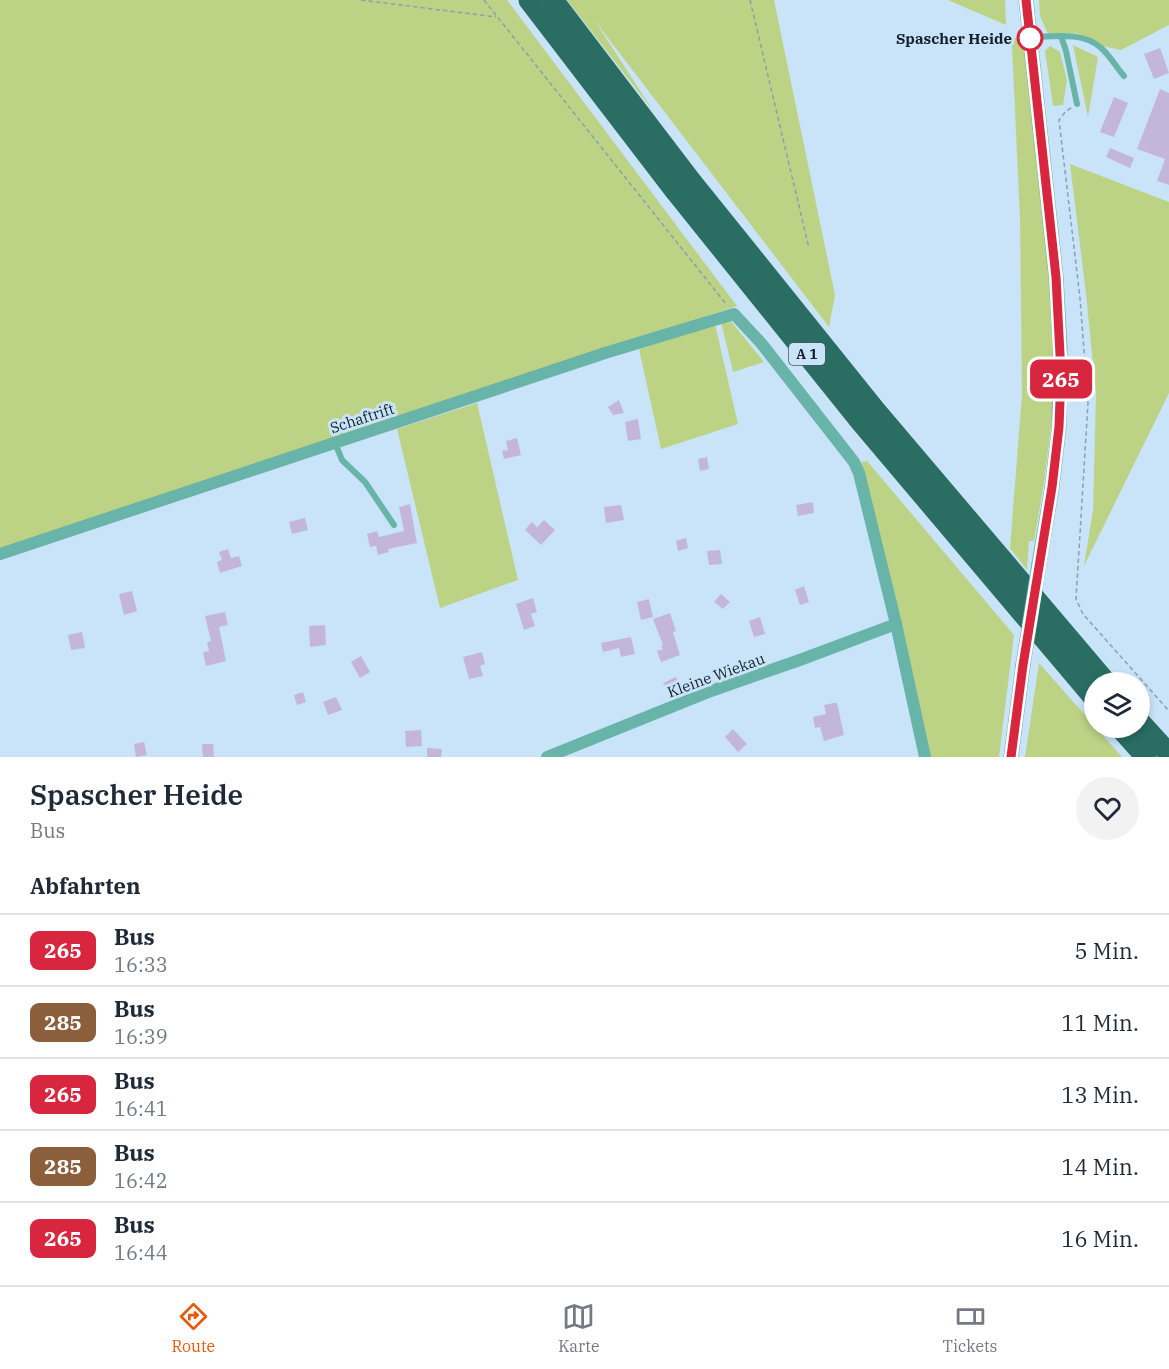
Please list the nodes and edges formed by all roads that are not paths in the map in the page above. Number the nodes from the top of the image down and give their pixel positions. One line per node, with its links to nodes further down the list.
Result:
1 (529, 0): 13 (highway, A 1)
2 (553, 0): 12 (highway, A 1)
3 (1026, 0): 5 (street)
4 (1061, 36): 5 (lane); 6 (lane); 7 (lane)
5 (1030, 37): 19 (street, bridge)
6 (1124, 76)
7 (1077, 104)
8 (335, 443): 9 (lane); 10 (street, Schaftrift); 11 (street, Schaftrift)
9 (394, 525)
10 (0, 554)
11 (896, 624): 17 (street, Kleine Wiekau); 18 (street)
12 (1098, 672)
13 (1084, 686)
14 (1150, 733): 16 (highway)
15 (1129, 738): 20 (highway)
16 (1169, 754)
17 (547, 757)
18 (925, 757)
19 (1011, 757)
20 (1146, 757)

